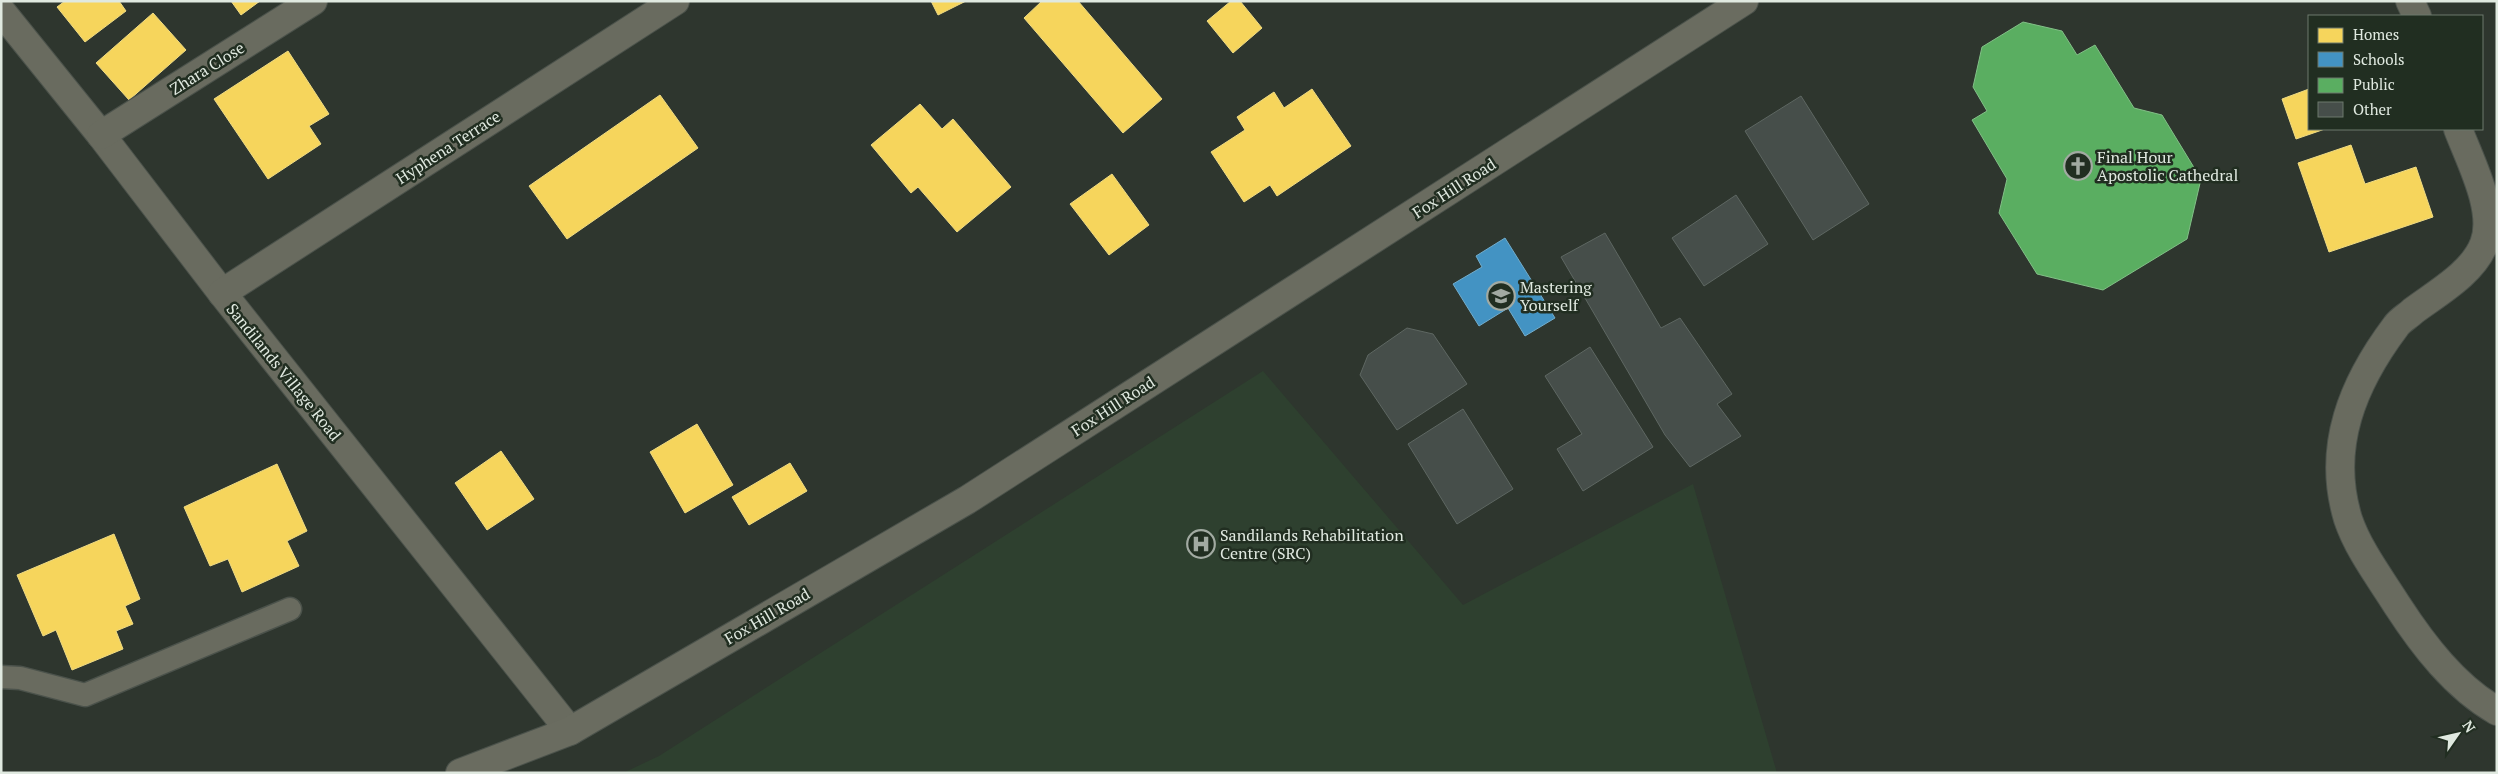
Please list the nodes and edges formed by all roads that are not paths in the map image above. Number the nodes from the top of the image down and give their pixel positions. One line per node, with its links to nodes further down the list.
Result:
1 (313, 1): 8 (street, Zhara Close)
2 (675, 1): 9 (street, Hyphena Terrace)
3 (1744, 1): 13 (main road, Fox Hill Road)
4 (2410, 1): 6 (street)
5 (1, 11): 8 (street, Sandilands Village Road)
6 (2417, 15)
7 (2458, 130): 12 (street)
8 (101, 135): 9 (street, Sandilands Village Road)
9 (222, 293): 13 (street, Sandilands Village Road)
10 (290, 609): 11 (lane)
11 (1, 677)
12 (2497, 711)
13 (570, 731): 14 (main road, Fox Hill Road)
14 (460, 773)

